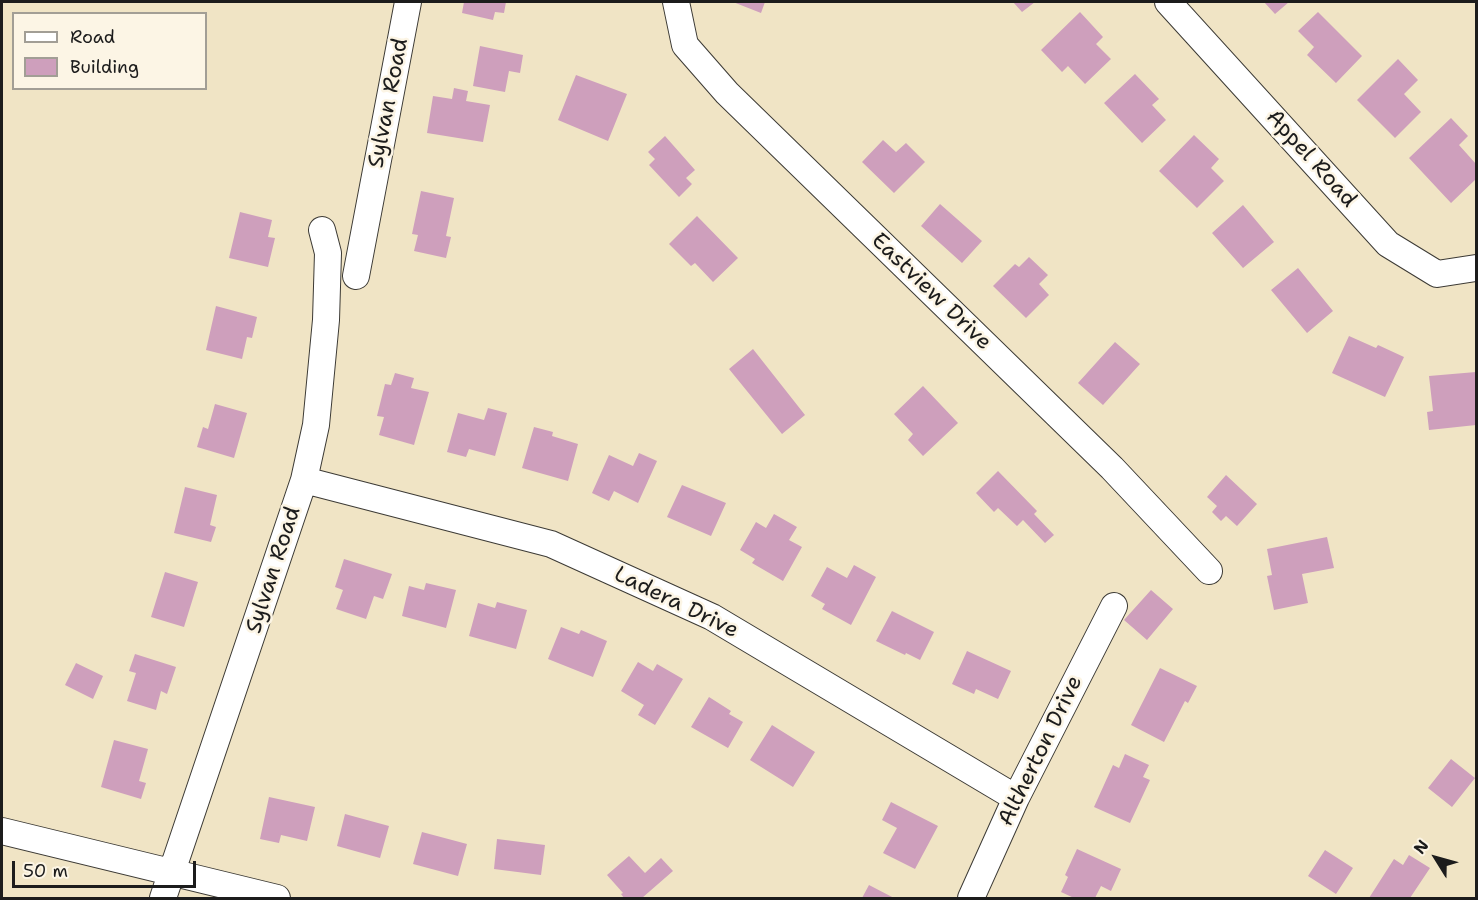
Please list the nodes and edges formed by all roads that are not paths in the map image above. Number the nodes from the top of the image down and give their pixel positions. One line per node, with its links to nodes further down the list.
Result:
1 (408, 2): 6 (street, Sylvan Road)
2 (676, 2): 8 (street, Eastview Drive)
3 (1168, 2): 5 (street, Appel Road)
4 (322, 230): 7 (street, Sylvan Road)
5 (1476, 268)
6 (356, 276)
7 (304, 480): 10 (street, Ladera Drive); 12 (street, Sylvan Road)
8 (1209, 571)
9 (1114, 606): 10 (street, Altherton Drive)
10 (1016, 798): 15 (street, Altherton Drive)
11 (2, 831): 12 (street)
12 (173, 873): 13 (street, Sylvan Road); 14 (street)
13 (163, 898)
14 (277, 898)
15 (971, 898)

